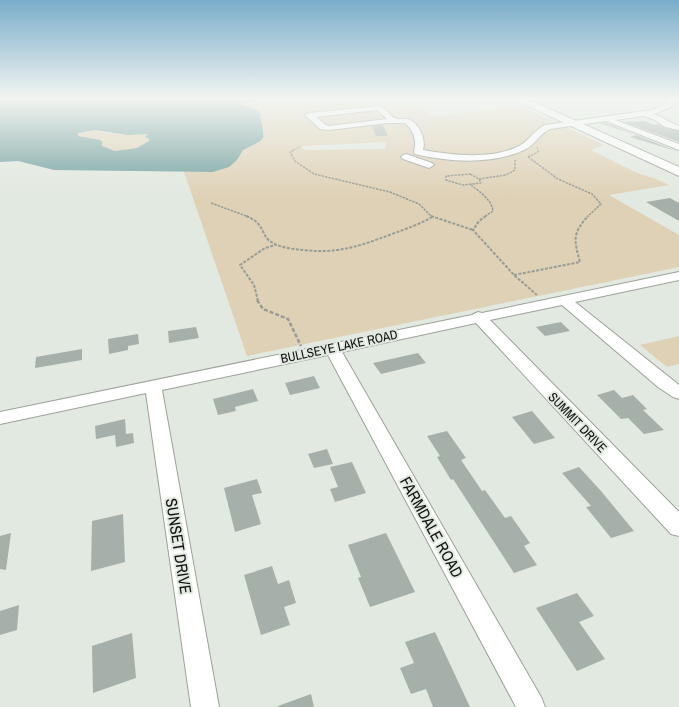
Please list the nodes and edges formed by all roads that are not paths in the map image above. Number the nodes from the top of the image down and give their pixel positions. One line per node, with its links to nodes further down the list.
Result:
1 (415, 131): 6 (street)
2 (540, 131): 6 (street)
3 (590, 131): 9 (main road)
4 (639, 131): 5 (street)
5 (679, 147)
6 (421, 153): 7 (street); 7 (street)
7 (419, 163): 8 (street)
8 (436, 166)
9 (679, 172)
10 (679, 276): 11 (street, BULLSEYE LAKE ROAD)
11 (564, 299): 12 (street, BULLSEYE LAKE ROAD); 15 (street)
12 (478, 316): 13 (street, BULLSEYE LAKE ROAD); 17 (street, SUMMIT DRIVE)
13 (332, 348): 14 (street, BULLSEYE LAKE ROAD); 19 (street, FARMDALE ROAD)
14 (153, 385): 16 (street, BULLSEYE LAKE ROAD); 18 (street, SUNSET DRIVE)
15 (679, 393)
16 (0, 418)
17 (679, 527)
18 (205, 707)
19 (531, 707)

